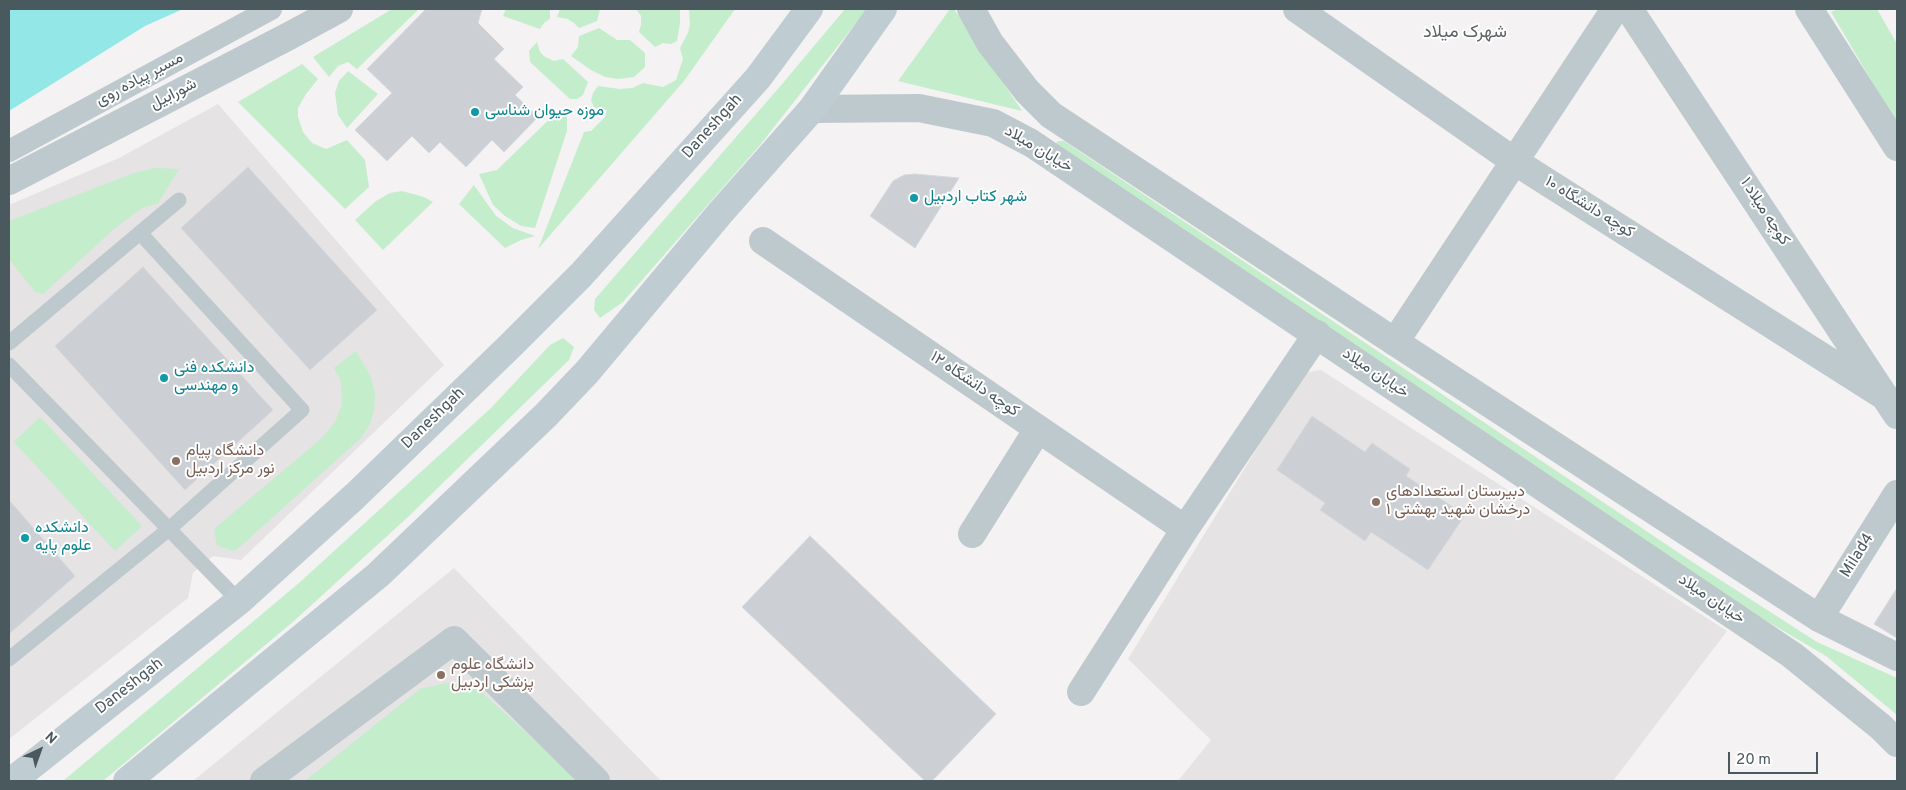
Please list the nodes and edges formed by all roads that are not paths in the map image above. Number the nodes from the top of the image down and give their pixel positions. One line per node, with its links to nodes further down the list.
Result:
1 (271, 9): 14 (street, مسیر پیاده روی)
2 (339, 9): 16 (street, شورابیل)
3 (809, 9): 30 (main road, Daneshgah)
4 (883, 9): 10 (main road)
5 (971, 9): 11 (street)
6 (1297, 9): 15 (street, کوچه دانشگاه ۱۰)
7 (1615, 9): 15 (street)
8 (1629, 9): 24 (street, کوچه میلاد ۱)
9 (1809, 9): 13 (street)
10 (812, 108): 12 (street, خیابان میلاد); 37 (main road)
11 (1051, 115): 12 (street); 21 (street)
12 (1031, 143): 20 (street, خیابان میلاد)
13 (1897, 147)
14 (9, 150)
15 (1514, 161): 21 (street); 24 (street, کوچه دانشگاه ۱۰)
16 (9, 181)
17 (179, 200): 18 (lane)
18 (141, 234): 22 (lane); 27 (lane)
19 (762, 242): 25 (street, کوچه دانشگاه ۱۲)
20 (1317, 334): 28 (street); 35 (street, خیابان میلاد)
21 (1395, 342): 31 (street)
22 (9, 343)
23 (9, 365): 27 (lane)
24 (1892, 407)
25 (1038, 429): 28 (street, کوچه دانشگاه ۱۲); 29 (street)
26 (1897, 494): 31 (street, Milad4)
27 (169, 529): 30 (lane); 33 (lane)
28 (1185, 529): 34 (street)
29 (972, 534)
30 (239, 601): 36 (main road, Daneshgah)
31 (1819, 618): 32 (street)
32 (1897, 656)
33 (9, 659)
34 (1081, 692)
35 (1897, 743)
36 (12, 781)
37 (127, 781)
38 (264, 781): 39 (street)
39 (596, 781)

